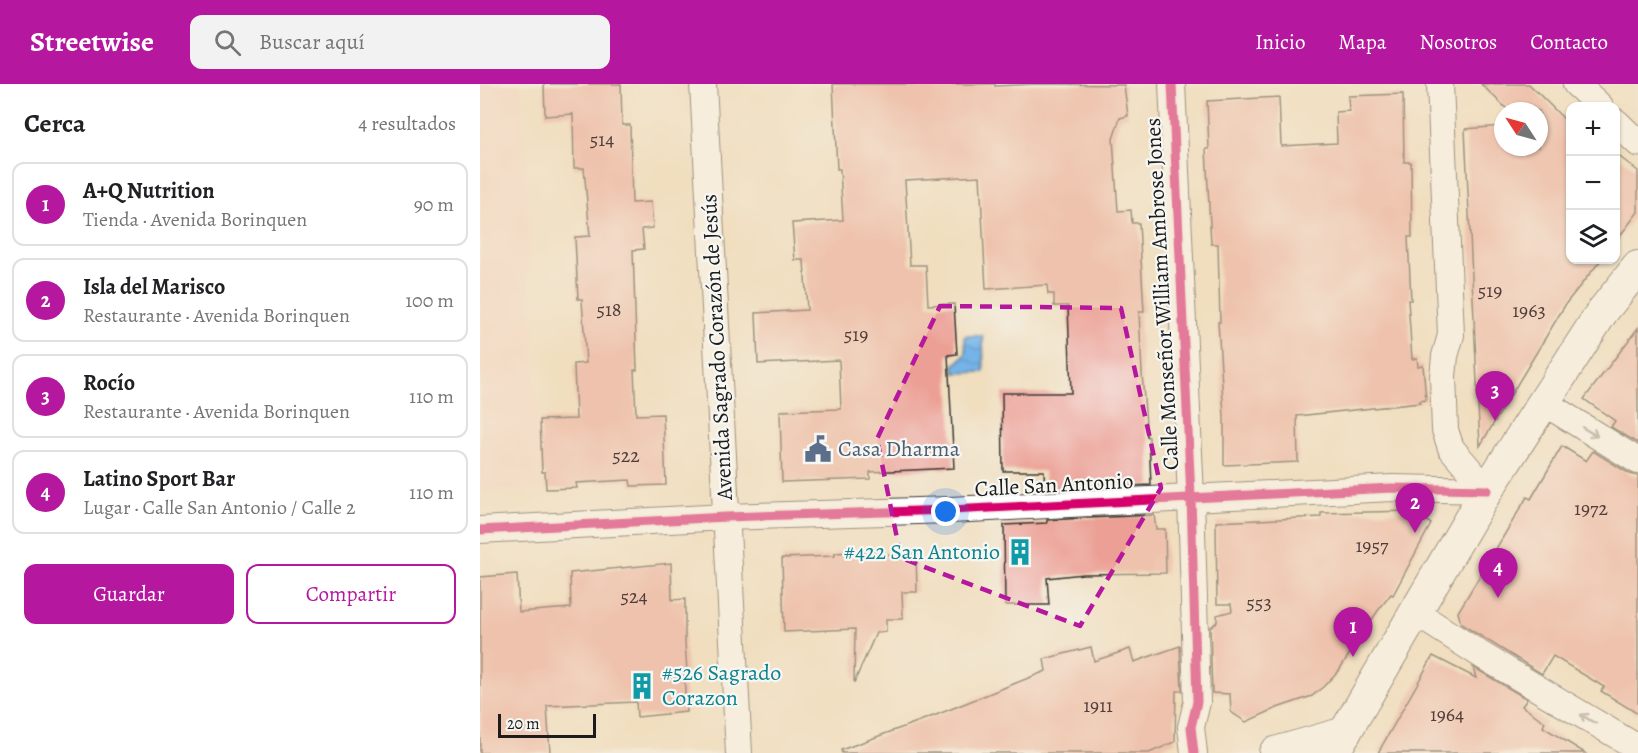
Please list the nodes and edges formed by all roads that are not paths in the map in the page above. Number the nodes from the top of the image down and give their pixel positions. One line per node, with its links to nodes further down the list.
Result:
1 (703, 84): 13 (street, Avenida Sagrado Corazón de Jesús)
2 (1172, 84): 12 (street, Calle Monseñor William Ambrose Jones)
3 (1441, 84): 11 (street)
4 (1576, 84): 5 (street)
5 (1596, 102)
6 (1620, 126): 7 (street)
7 (1638, 143)
8 (1638, 267): 9 (street)
9 (1543, 402): 10 (street, one-way to 10); 11 (street)
10 (1638, 461)
11 (1487, 490): 12 (street, Calle San Antonio); 15 (street)
12 (1191, 497): 13 (street, Calle San Antonio); 19 (street, Calle Monseñor William Ambrose Jones)
13 (726, 517): 14 (street, Calle San Antonio); 18 (street, Avenida Sagrado Corazón de Jesús)
14 (480, 530)
15 (1416, 613): 16 (street); 17 (street, one-way to 15)
16 (1339, 743): 20 (street)
17 (1638, 748)
18 (739, 753)
19 (1194, 753)
20 (1275, 753)

